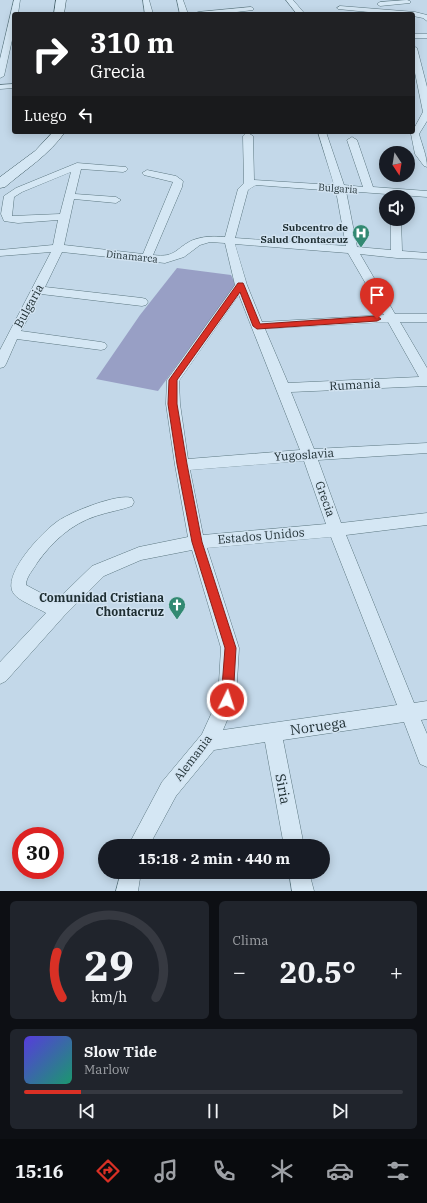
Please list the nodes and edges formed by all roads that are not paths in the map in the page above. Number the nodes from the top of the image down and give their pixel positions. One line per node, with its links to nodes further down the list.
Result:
1 (17, 0): 10 (street)
2 (61, 0): 11 (main road)
3 (67, 0): 12 (main road)
4 (146, 0): 13 (street)
5 (180, 0): 14 (street)
6 (245, 0): 15 (street)
7 (290, 0): 16 (street)
8 (378, 2): 9 (street); 19 (street)
9 (408, 2)
10 (14, 12)
11 (59, 12)
12 (66, 12)
13 (149, 12)
14 (183, 12)
15 (252, 12)
16 (299, 12)
17 (344, 12): 18 (street)
18 (383, 12)
19 (389, 12)
20 (415, 14): 21 (street)
21 (427, 19)
22 (12, 32): 27 (street)
23 (415, 36): 24 (street)
24 (427, 36)
25 (415, 53): 26 (street)
26 (423, 73): 30 (street)
27 (0, 76)
28 (12, 86): 29 (street)
29 (0, 87)
30 (427, 113): 36 (street)
31 (49, 134): 40 (main road)
32 (58, 134): 41 (main road)
33 (323, 134): 43 (street)
34 (248, 136): 42 (street)
35 (352, 140): 44 (street)
36 (427, 164)
37 (77, 166): 38 (street); 48 (street, Bulgaria); 50 (street)
38 (123, 169)
39 (147, 173): 58 (street)
40 (0, 177)
41 (0, 184)
42 (249, 184): 43 (street, Bulgaria); 52 (street)
43 (340, 188): 44 (street, Bulgaria); 54 (street)
44 (369, 190): 45 (street, Bulgaria)
45 (379, 191)
46 (415, 194): 47 (street, Bulgaria)
47 (427, 194)
48 (69, 196): 49 (street); 50 (street, Bulgaria)
49 (116, 200)
50 (64, 217): 53 (street, Bulgaria)
51 (396, 226): 56 (street)
52 (229, 240): 54 (street, Dinamarca); 58 (street, Dinamarca); 59 (street, Grecia)
53 (58, 248): 55 (street, Dinamarca); 58 (street, Dinamarca); 60 (street, Bulgaria)
54 (353, 252): 56 (street, Dinamarca); 62 (street)
55 (0, 253)
56 (396, 255): 57 (street, Dinamarca)
57 (427, 256)
58 (147, 257)
59 (241, 285): 64 (street, Grecia); 72 (street, Alemania)
60 (38, 290): 61 (street); 65 (street, Bulgaria)
61 (142, 302)
62 (392, 318): 63 (street); 64 (street); 68 (street)
63 (427, 318)
64 (257, 326): 69 (street, Grecia)
65 (13, 334): 66 (street); 67 (street, Bulgaria)
66 (102, 346)
67 (0, 364)
68 (427, 380): 69 (street, Rumania)
69 (283, 388): 71 (street, Grecia)
70 (427, 448): 71 (street, Yugoslavia)
71 (309, 455): 72 (street, Yugoslavia); 75 (street, Grecia)
72 (182, 464): 76 (street, Alemania)
73 (127, 502): 77 (street)
74 (427, 519): 75 (street, Estados Unidos)
75 (336, 530): 76 (street, Estados Unidos); 79 (street, Grecia)
76 (197, 542): 77 (street, Estados Unidos); 81 (street, Alemania)
77 (58, 611): 78 (street, Estados Unidos)
78 (0, 675)
79 (419, 712): 80 (street, Noruega); 82 (street, Grecia)
80 (272, 732): 81 (street, Noruega); 84 (street, Siria)
81 (209, 742): 83 (street, Alemania)
82 (427, 757)
83 (142, 839)
84 (293, 839)
85 (130, 879): 87 (street)
86 (300, 879): 88 (street)
87 (127, 891)
88 (303, 891)

